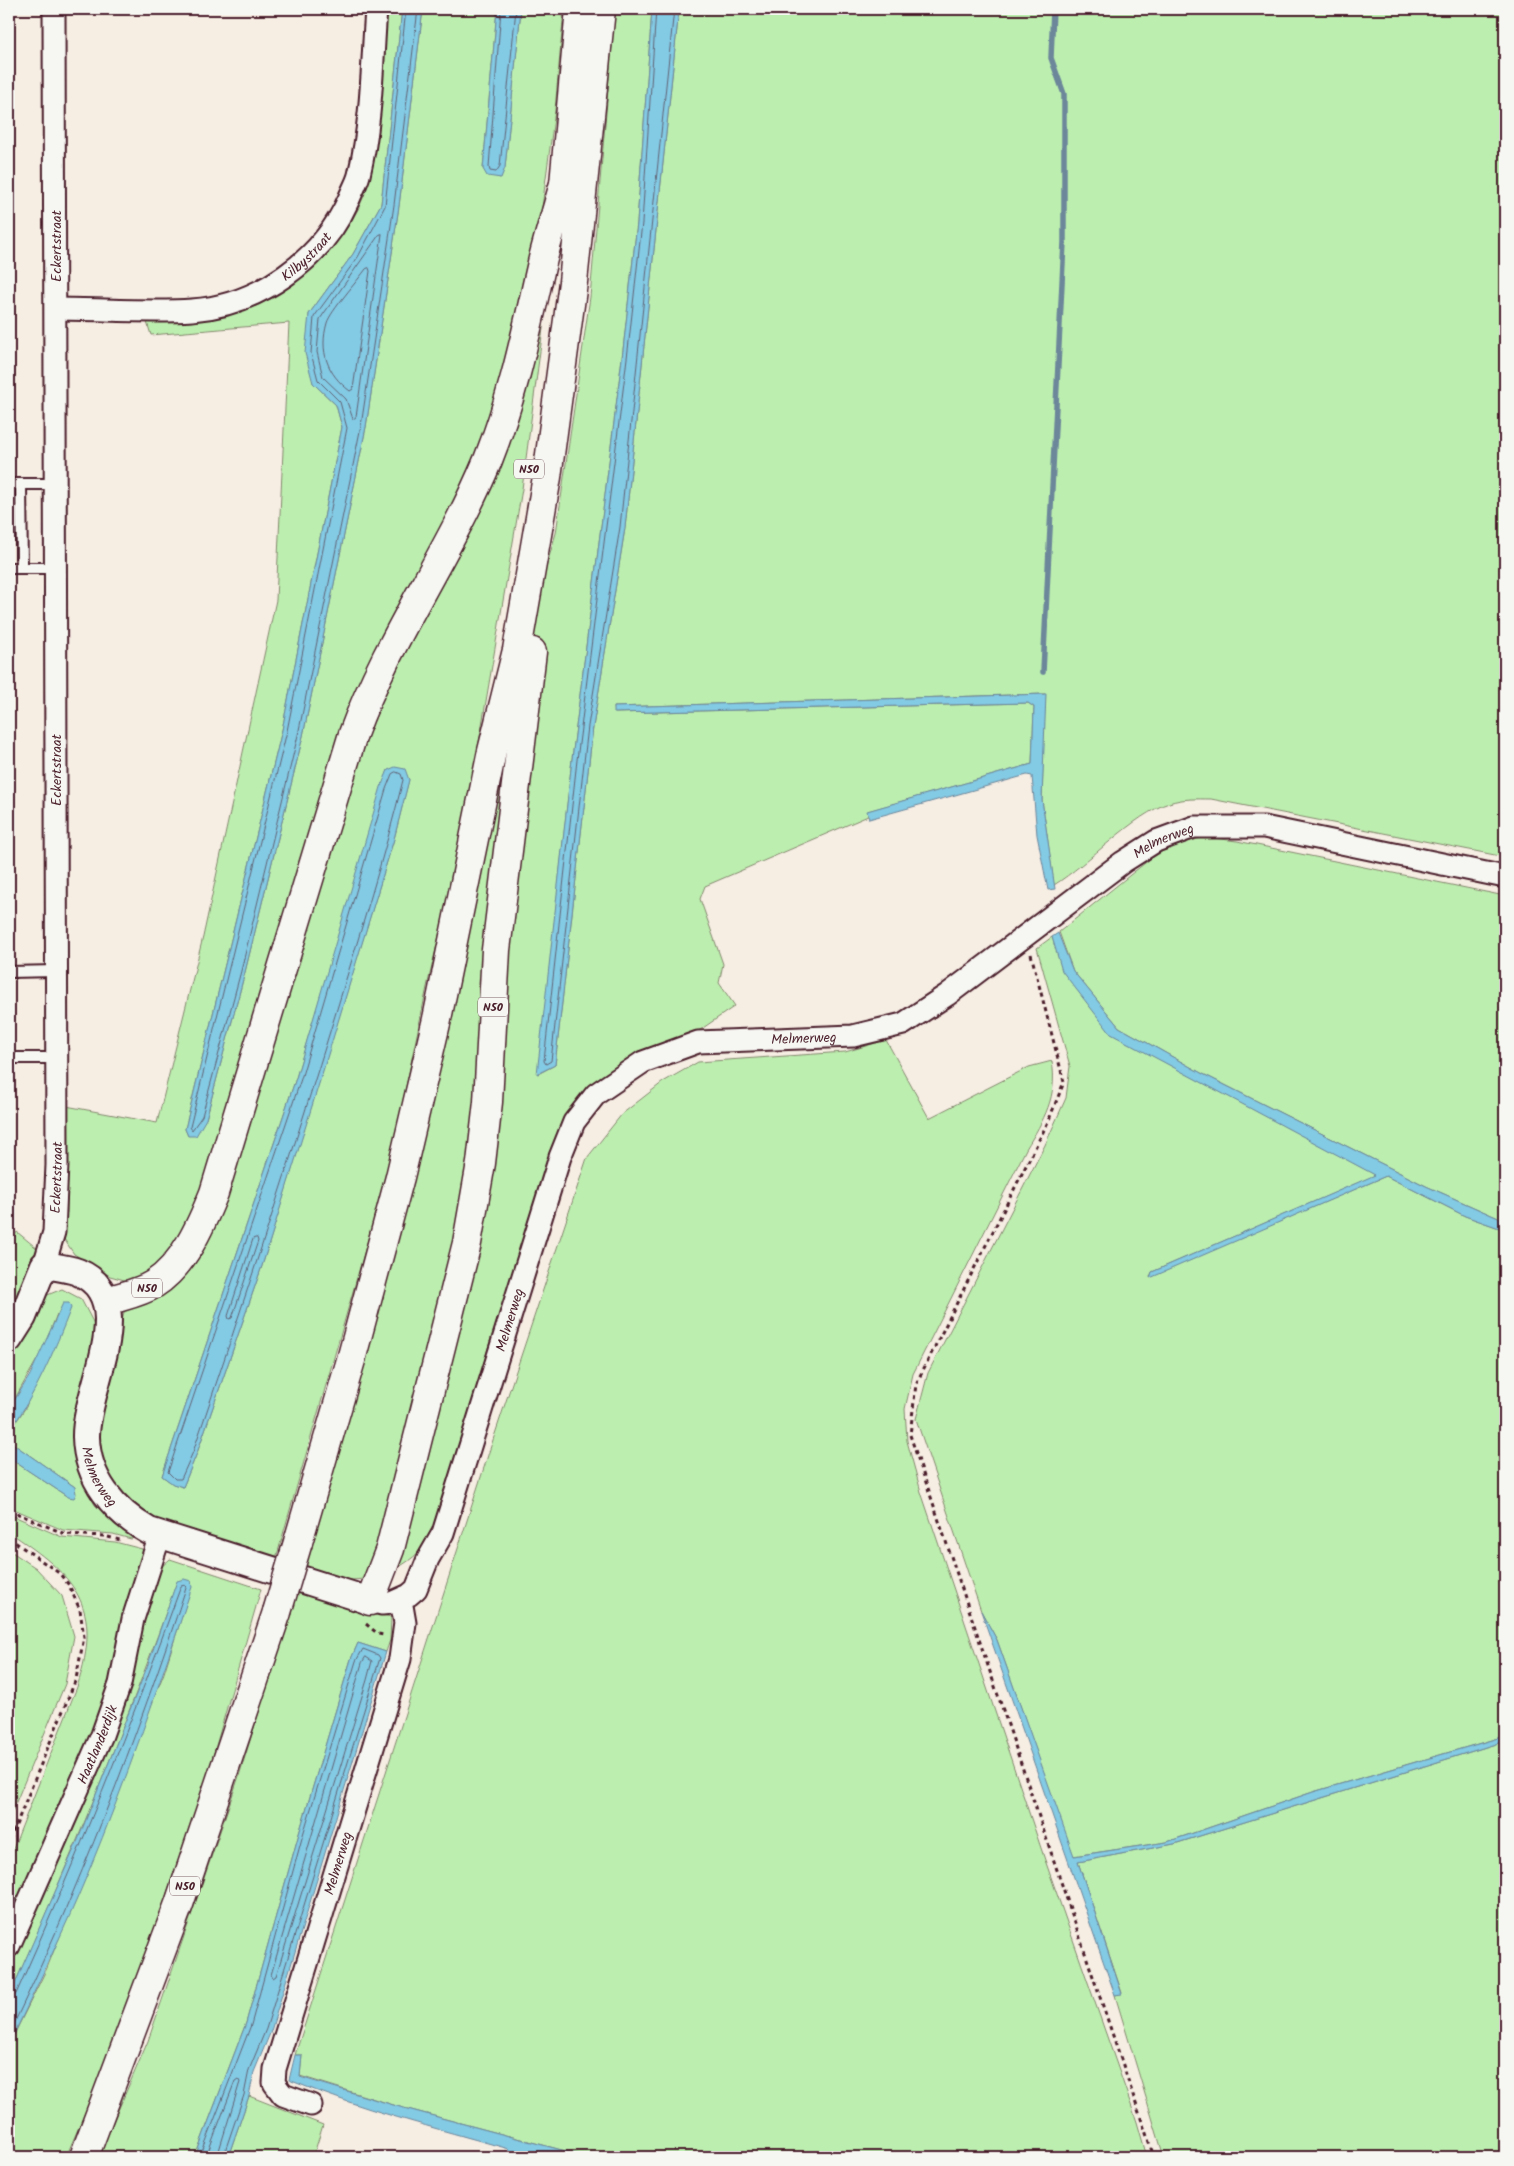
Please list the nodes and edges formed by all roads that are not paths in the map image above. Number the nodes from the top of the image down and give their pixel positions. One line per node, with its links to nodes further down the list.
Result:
1 (54, 9): 6 (street, Eckertstraat)
2 (376, 9): 6 (street, Kilbystraat)
3 (580, 9): 5 (highway, N50)
4 (601, 9): 10 (highway, N50)
5 (564, 187): 14 (highway, N50); 21 (highway, N50)
6 (56, 309): 9 (street, Eckertstraat)
7 (9, 484): 8 (lane)
8 (21, 484): 9 (lane); 12 (lane)
9 (56, 484): 13 (street, Eckertstraat)
10 (542, 509): 14 (highway, N50); 25 (highway, N50)
11 (9, 568): 12 (lane)
12 (22, 568): 13 (lane)
13 (56, 568): 16 (street, Eckertstraat)
14 (492, 750): 28 (highway, N50, bridge)
15 (1505, 877): 24 (street, Melmerweg)
16 (56, 971): 17 (lane); 19 (street, Eckertstraat)
17 (9, 972)
18 (9, 1058): 19 (lane)
19 (57, 1058): 20 (street, Eckertstraat)
20 (44, 1265): 21 (street); 22 (street)
21 (107, 1301): 23 (street, Melmerweg)
22 (9, 1339)
23 (160, 1535): 25 (street, Melmerweg); 26 (street, Haatlanderdijk)
24 (401, 1600): 25 (street, Melmerweg); 27 (street, Melmerweg)
25 (370, 1601)
26 (9, 1946)
27 (311, 2105)
28 (84, 2157)

